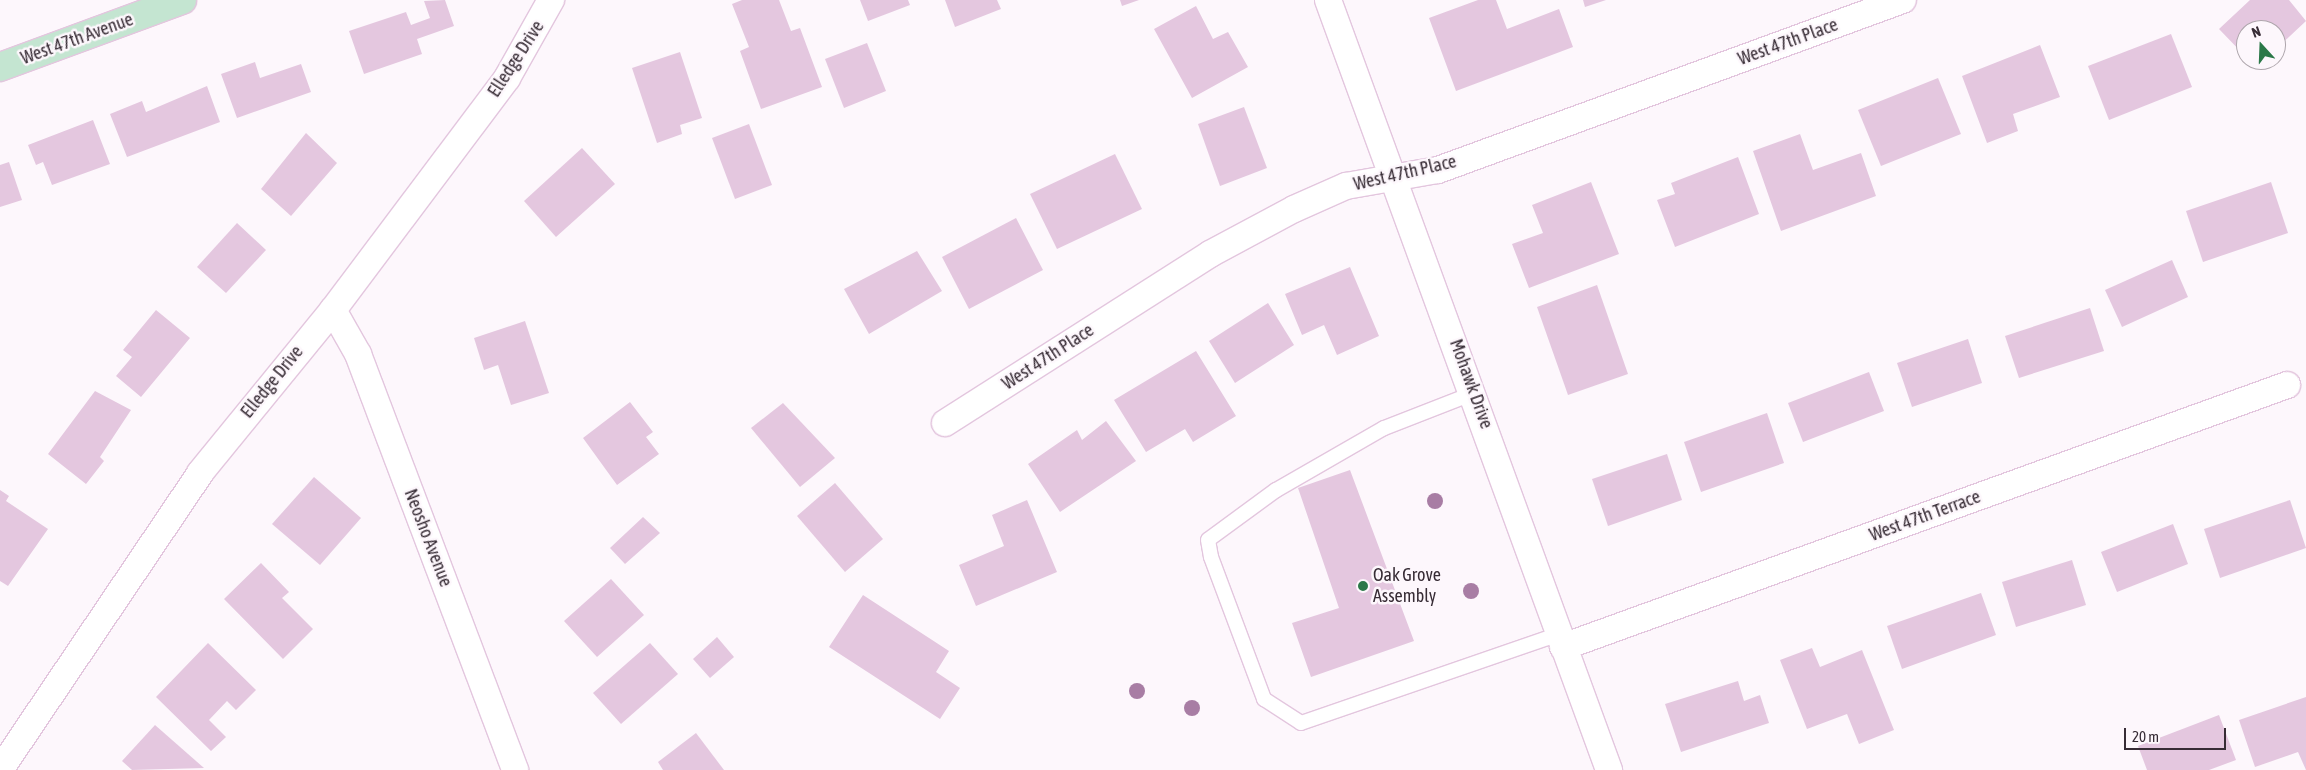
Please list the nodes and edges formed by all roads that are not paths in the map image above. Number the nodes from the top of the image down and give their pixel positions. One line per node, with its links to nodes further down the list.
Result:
1 (182, 0): 5 (street, West 47th Avenue)
2 (551, 0): 7 (street, Elledge Drive)
3 (1328, 0): 6 (street, Mohawk Drive)
4 (1903, 0): 6 (street, West 47th Place)
5 (0, 68)
6 (1395, 177): 9 (street, Mohawk Drive); 10 (street, West 47th Place)
7 (333, 310): 12 (street, Elledge Drive); 13 (street, Neosho Avenue)
8 (2287, 385): 11 (street, West 47th Terrace)
9 (1474, 393): 11 (street, Mohawk Drive); 11 (lane)
10 (945, 423)
11 (1561, 640): 14 (street, Mohawk Drive)
12 (0, 770)
13 (515, 770)
14 (1609, 770)

